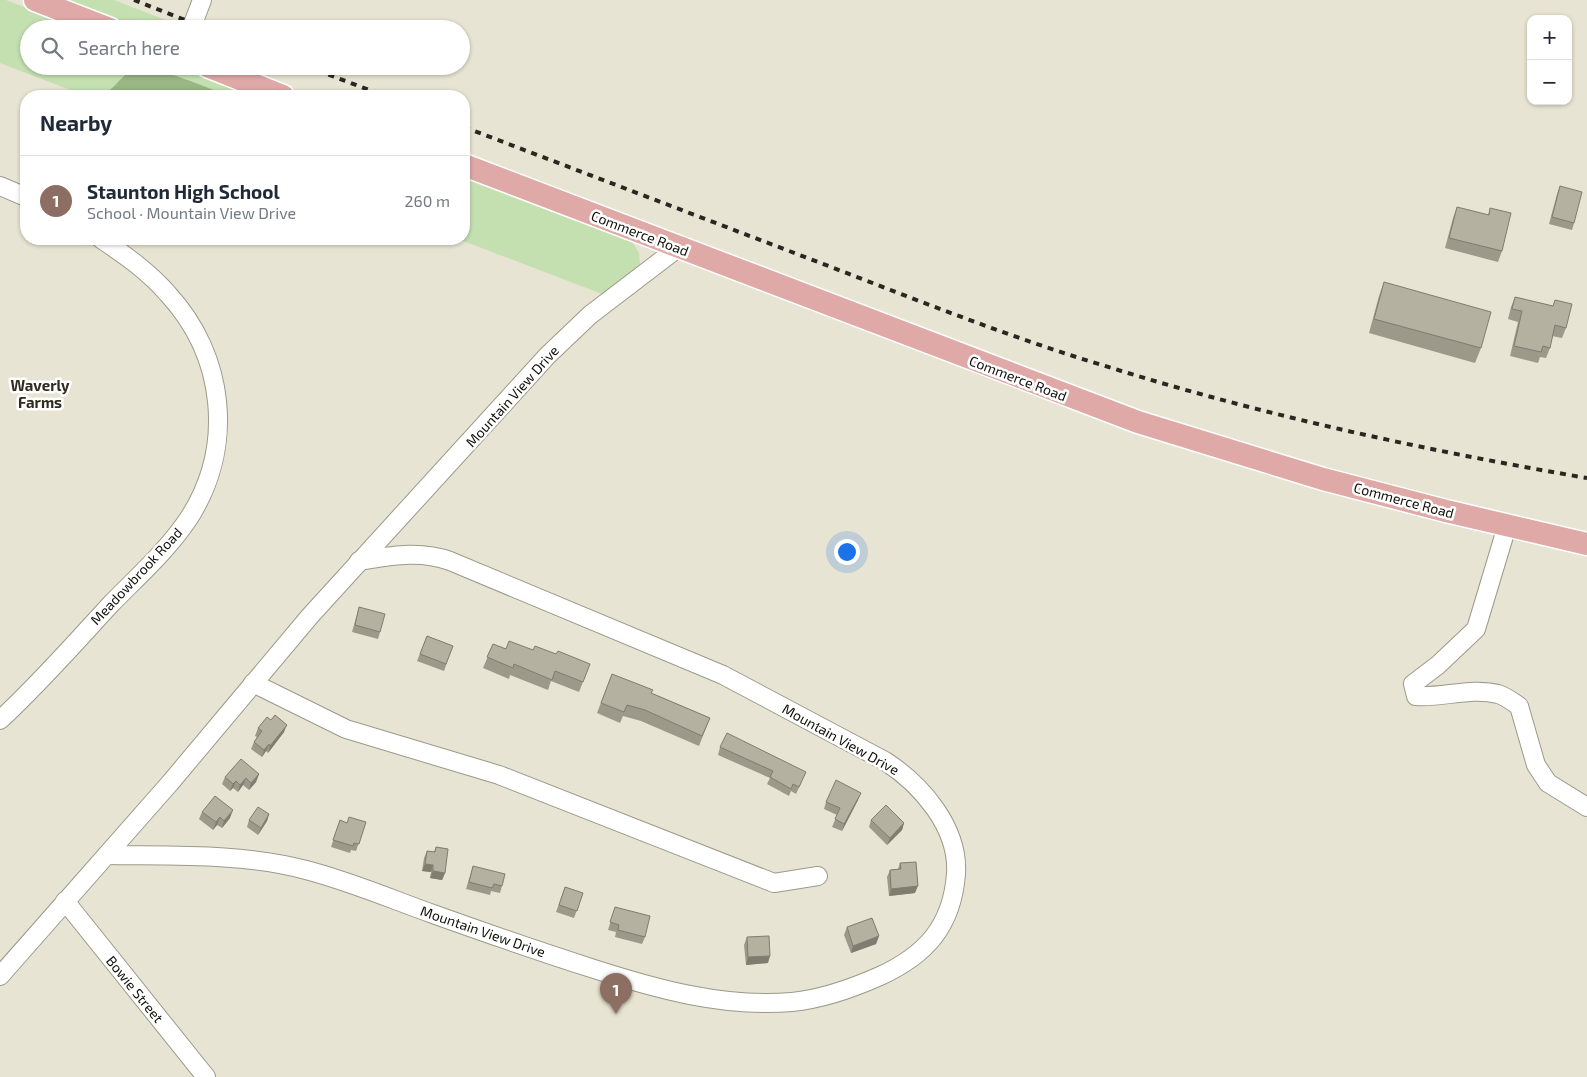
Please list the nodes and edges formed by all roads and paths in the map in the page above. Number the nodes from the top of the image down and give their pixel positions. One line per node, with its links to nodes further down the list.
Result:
1 (36, 0): 3 (main road)
2 (202, 0): 4 (street)
3 (87, 20)
4 (194, 20)
5 (229, 75): 6 (main road)
6 (268, 90)
7 (470, 168): 11 (main road, Commerce Road)
8 (0, 186): 9 (street)
9 (20, 194)
10 (109, 245): 16 (street, Meadowbrook Road)
11 (679, 248): 12 (main road, Commerce Road); 14 (street, Mountain View Drive)
12 (1507, 526): 13 (main road, Commerce Road); 17 (street)
13 (1587, 544)
14 (359, 561): 15 (street, Mountain View Drive); 18 (street, Mountain View Drive)
15 (254, 684): 18 (street, Mountain View Drive); 19 (street)
16 (0, 720)
17 (1587, 807)
18 (107, 855): 20 (street, Mountain View Drive)
19 (818, 876)
20 (65, 902): 21 (street, Mountain View Drive); 22 (street, Bowie Street)
21 (0, 976)
22 (206, 1077)

